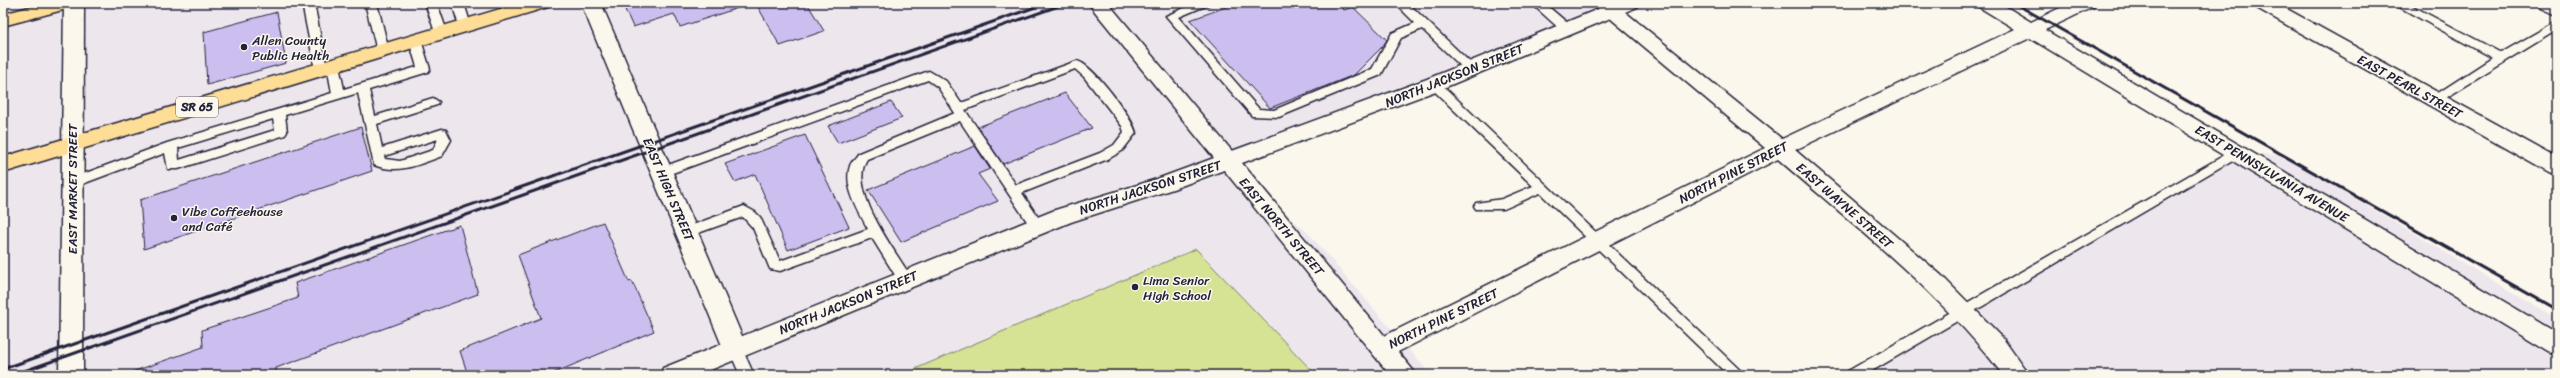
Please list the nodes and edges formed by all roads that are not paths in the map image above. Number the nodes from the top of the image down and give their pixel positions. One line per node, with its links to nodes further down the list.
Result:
1 (67, 3): 20 (main road)
2 (74, 3): 40 (street, EAST MARKET STREET)
3 (308, 3): 30 (lane)
4 (371, 3): 28 (lane)
5 (431, 3): 26 (lane)
6 (458, 3): 23 (lane)
7 (541, 3): 23 (main road, SR 65)
8 (591, 3): 48 (street, EAST HIGH STREET)
9 (1098, 3): 45 (street, EAST NORTH STREET)
10 (1206, 3): 21 (lane)
11 (1401, 3): 21 (lane)
12 (1537, 3): 24 (lane)
13 (1986, 3): 25 (street, EAST PENNSYLVANIA AVENUE)
14 (2086, 3): 25 (street, NORTH PINE STREET)
15 (2264, 3): 35 (street, EAST PEARL STREET)
16 (2398, 3): 29 (lane)
17 (2546, 3): 19 (street)
18 (1615, 6): 24 (street, NORTH JACKSON STREET); 42 (street, EAST WAYNE STREET)
19 (2557, 9)
20 (3, 20)
21 (1423, 24): 31 (lane)
22 (2557, 25): 29 (lane)
23 (465, 26): 26 (main road, SR 65)
24 (1567, 29): 31 (street, NORTH JACKSON STREET)
25 (2032, 29): 42 (street, NORTH PINE STREET); 43 (street, EAST PENNSYLVANIA AVENUE)
26 (441, 32): 27 (main road, SR 65)
27 (415, 40): 28 (main road, SR 65); 33 (lane)
28 (383, 51): 30 (main road, SR 65)
29 (2501, 58): 35 (lane)
30 (327, 68): 34 (lane); 40 (main road, SR 65)
31 (1471, 69): 32 (street, NORTH JACKSON STREET)
32 (1434, 84): 45 (street, NORTH JACKSON STREET); 50 (lane)
33 (363, 88): 34 (lane); 39 (lane)
34 (339, 95): 38 (lane)
35 (2436, 100): 47 (street, EAST PEARL STREET)
36 (433, 102): 39 (lane)
37 (960, 112): 48 (lane); 51 (lane); 51 (lane); 54 (lane)
38 (279, 113): 41 (lane); 41 (lane)
39 (370, 122): 44 (lane)
40 (72, 144): 46 (main road, SR 65); 49 (street, EAST MARKET STREET)
41 (171, 146): 49 (lane)
42 (1780, 148): 56 (street, NORTH PINE STREET); 58 (street, EAST WAYNE STREET)
43 (2237, 152): 58 (lane); 59 (street, EAST PENNSYLVANIA AVENUE)
44 (377, 154): 44 (lane)
45 (1228, 161): 53 (street, NORTH JACKSON STREET); 61 (street, EAST NORTH STREET)
46 (3, 165)
47 (2557, 168)
48 (662, 172): 55 (street, EAST HIGH STREET)
49 (72, 182): 62 (street, EAST MARKET STREET)
50 (1542, 187): 52 (lane); 56 (lane)
51 (1013, 191): 53 (lane)
52 (1481, 206)
53 (1037, 226): 57 (street, NORTH JACKSON STREET)
54 (877, 231): 55 (lane); 57 (lane)
55 (687, 232): 60 (street, EAST HIGH STREET)
56 (1597, 241): 61 (street, NORTH PINE STREET); 66 (lane)
57 (905, 279): 60 (street, NORTH JACKSON STREET)
58 (1962, 312): 67 (lane); 68 (street, EAST WAYNE STREET)
59 (2557, 345)
60 (735, 348): 63 (street, NORTH JACKSON STREET); 64 (lane, EAST HIGH STREET)
61 (1383, 348): 65 (street, EAST NORTH STREET)
62 (71, 375)
63 (672, 375)
64 (747, 375)
65 (1405, 375)
66 (1738, 375)
67 (1853, 375)
68 (2017, 375)

